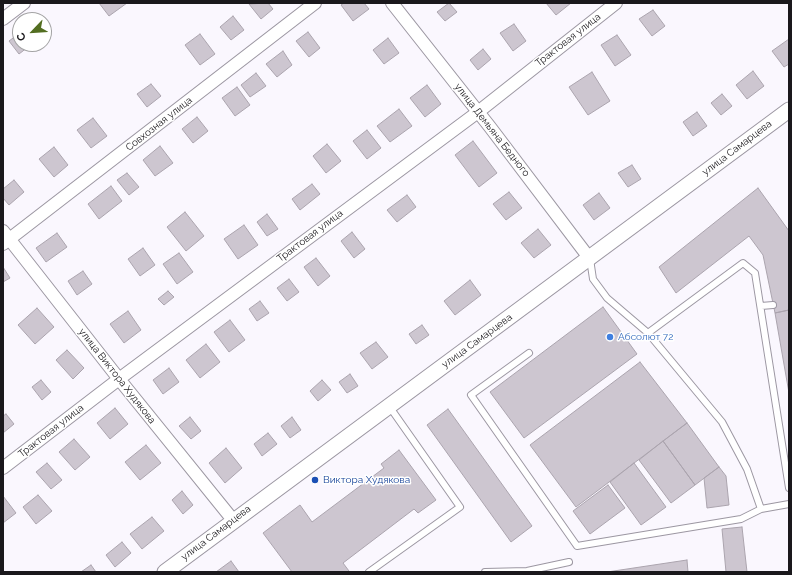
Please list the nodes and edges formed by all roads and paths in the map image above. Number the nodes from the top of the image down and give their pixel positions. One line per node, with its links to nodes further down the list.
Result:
1 (24, 3): 5 (street)
2 (315, 3): 8 (street, Совхозная улица)
3 (392, 3): 7 (street, улица Демьяна Бедного)
4 (616, 3): 7 (street, Трактовая улица)
5 (3, 19)
6 (789, 110): 9 (street, улица Самарцева)
7 (478, 112): 9 (street, улица Демьяна Бедного); 14 (street, Трактовая улица)
8 (5, 238): 14 (street, улица Виктора Худякова)
9 (590, 259): 12 (lane); 15 (street, улица Самарцева)
10 (773, 305): 11 (lane)
11 (761, 306): 12 (lane); 17 (lane)
12 (648, 333): 19 (lane)
13 (529, 352): 19 (lane)
14 (119, 379): 16 (street, Трактовая улица); 20 (street, улица Виктора Худякова)
15 (389, 406): 20 (street, улица Самарцева); 23 (lane)
16 (3, 468)
17 (789, 488)
18 (789, 504): 19 (lane)
19 (761, 509)
20 (233, 520): 22 (street, улица Самарцева)
21 (569, 562): 24 (lane)
22 (165, 572)
23 (369, 572)
24 (485, 572)

